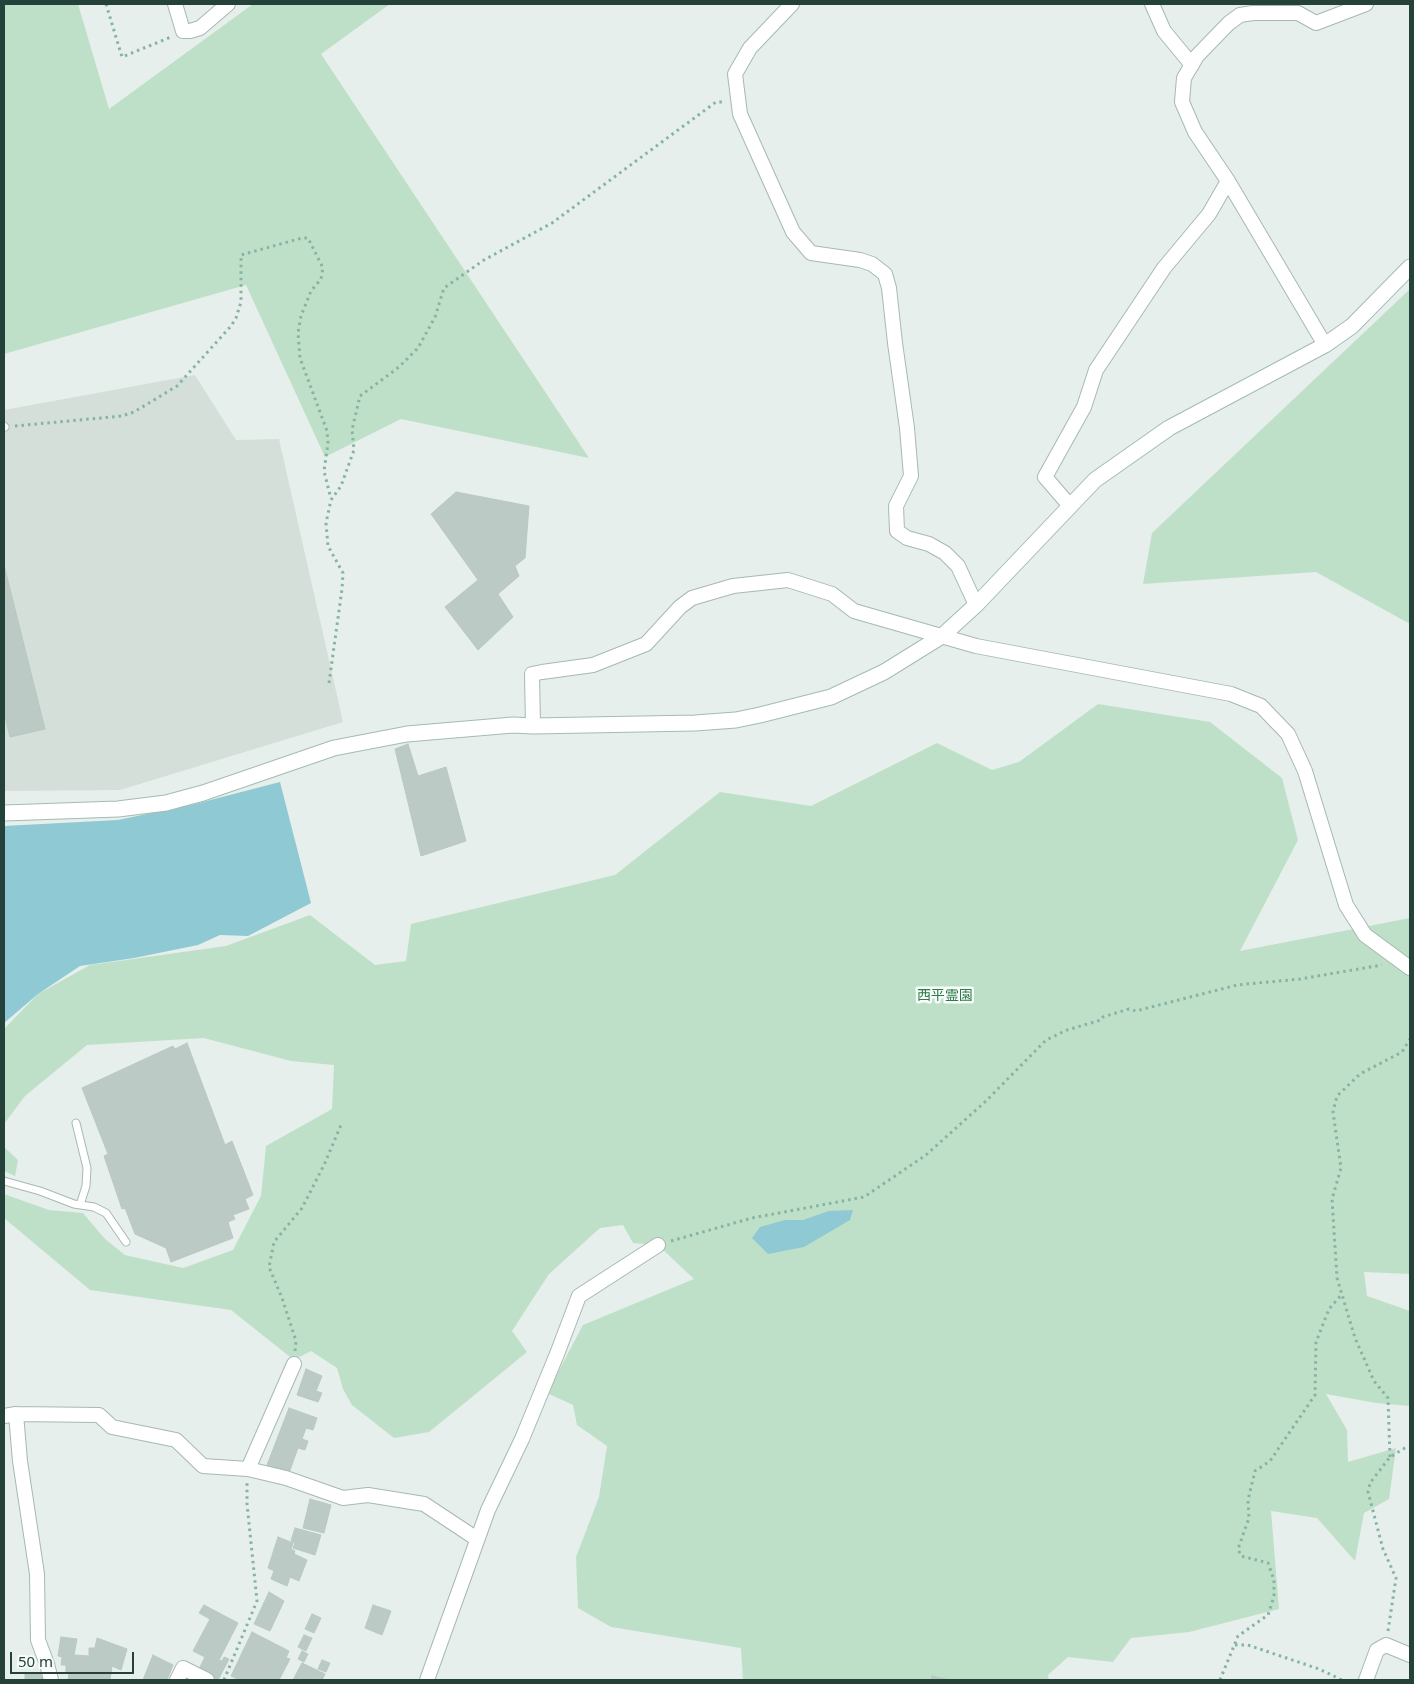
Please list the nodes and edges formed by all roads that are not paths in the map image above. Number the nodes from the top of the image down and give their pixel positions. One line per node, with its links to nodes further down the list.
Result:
1 (175, 4): 2 (street)
2 (228, 4)
3 (792, 4): 11 (street)
4 (1152, 4): 6 (street)
5 (1366, 4): 6 (street)
6 (1192, 65): 7 (street)
7 (1228, 181): 9 (street); 10 (street)
8 (1410, 267): 9 (street)
9 (1325, 344): 10 (street)
10 (1070, 506): 11 (street)
11 (976, 605): 12 (street)
12 (942, 636): 13 (street); 13 (street); 15 (street)
13 (533, 726): 14 (street)
14 (4, 813)
15 (1405, 965)
16 (76, 1122): 18 (lane)
17 (4, 1181): 18 (lane)
18 (80, 1204): 19 (lane)
19 (126, 1242)
20 (658, 1245): 24 (street)
21 (294, 1364): 23 (street)
22 (10, 1415): 23 (street); 26 (street)
23 (248, 1469): 24 (street)
24 (478, 1539): 29 (street)
25 (1410, 1655): 30 (street)
26 (51, 1680)
27 (177, 1680): 28 (street)
28 (206, 1680)
29 (427, 1680)
30 (1366, 1680)

